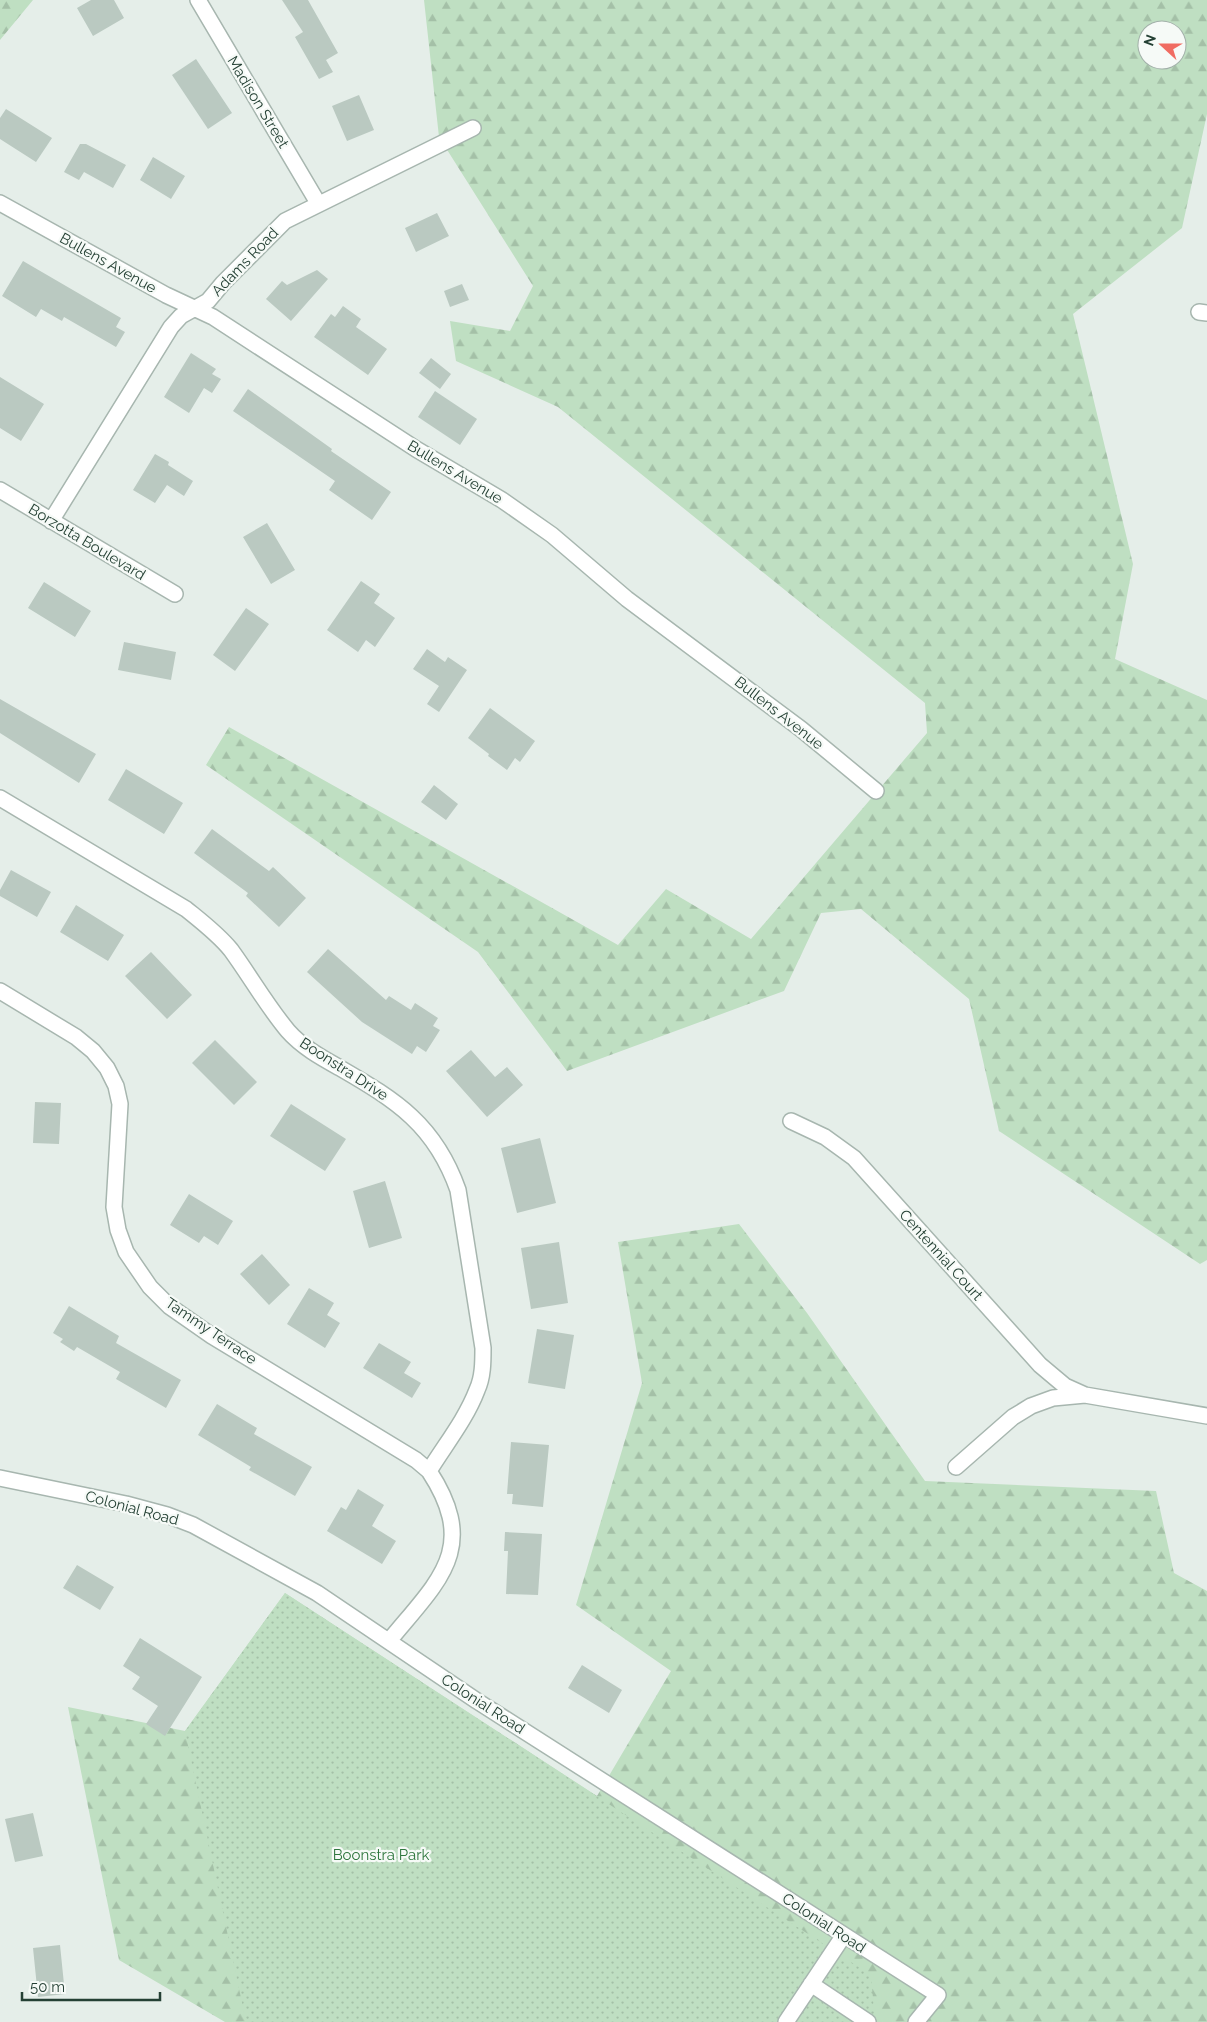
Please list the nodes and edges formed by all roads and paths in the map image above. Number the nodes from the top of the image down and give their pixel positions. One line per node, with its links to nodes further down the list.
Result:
1 (198, 0): 4 (street, Madison Street)
2 (473, 128): 4 (street, Adams Road)
3 (0, 203): 5 (street, Bullens Avenue)
4 (318, 203): 5 (street, Adams Road)
5 (194, 308): 7 (street, Adams Road); 9 (street, Bullens Avenue)
6 (0, 490): 7 (street, Borzotta Boulevard)
7 (52, 521): 8 (street, Borzotta Boulevard)
8 (175, 594)
9 (876, 791)
10 (0, 798): 16 (street, Boonstra Drive)
11 (0, 991): 16 (street, Tammy Terrace)
12 (791, 1121): 13 (street, Centennial Court)
13 (1085, 1395): 14 (street); 15 (street)
14 (1207, 1416)
15 (956, 1467)
16 (429, 1471): 18 (street, Tammy Terrace)
17 (0, 1478): 18 (street, Colonial Road)
18 (389, 1641): 19 (street, Colonial Road)
19 (844, 1935): 20 (street); 23 (street, Colonial Road)
20 (811, 1984): 21 (street); 22 (street)
21 (786, 2022)
22 (868, 2022)
23 (916, 2022)

